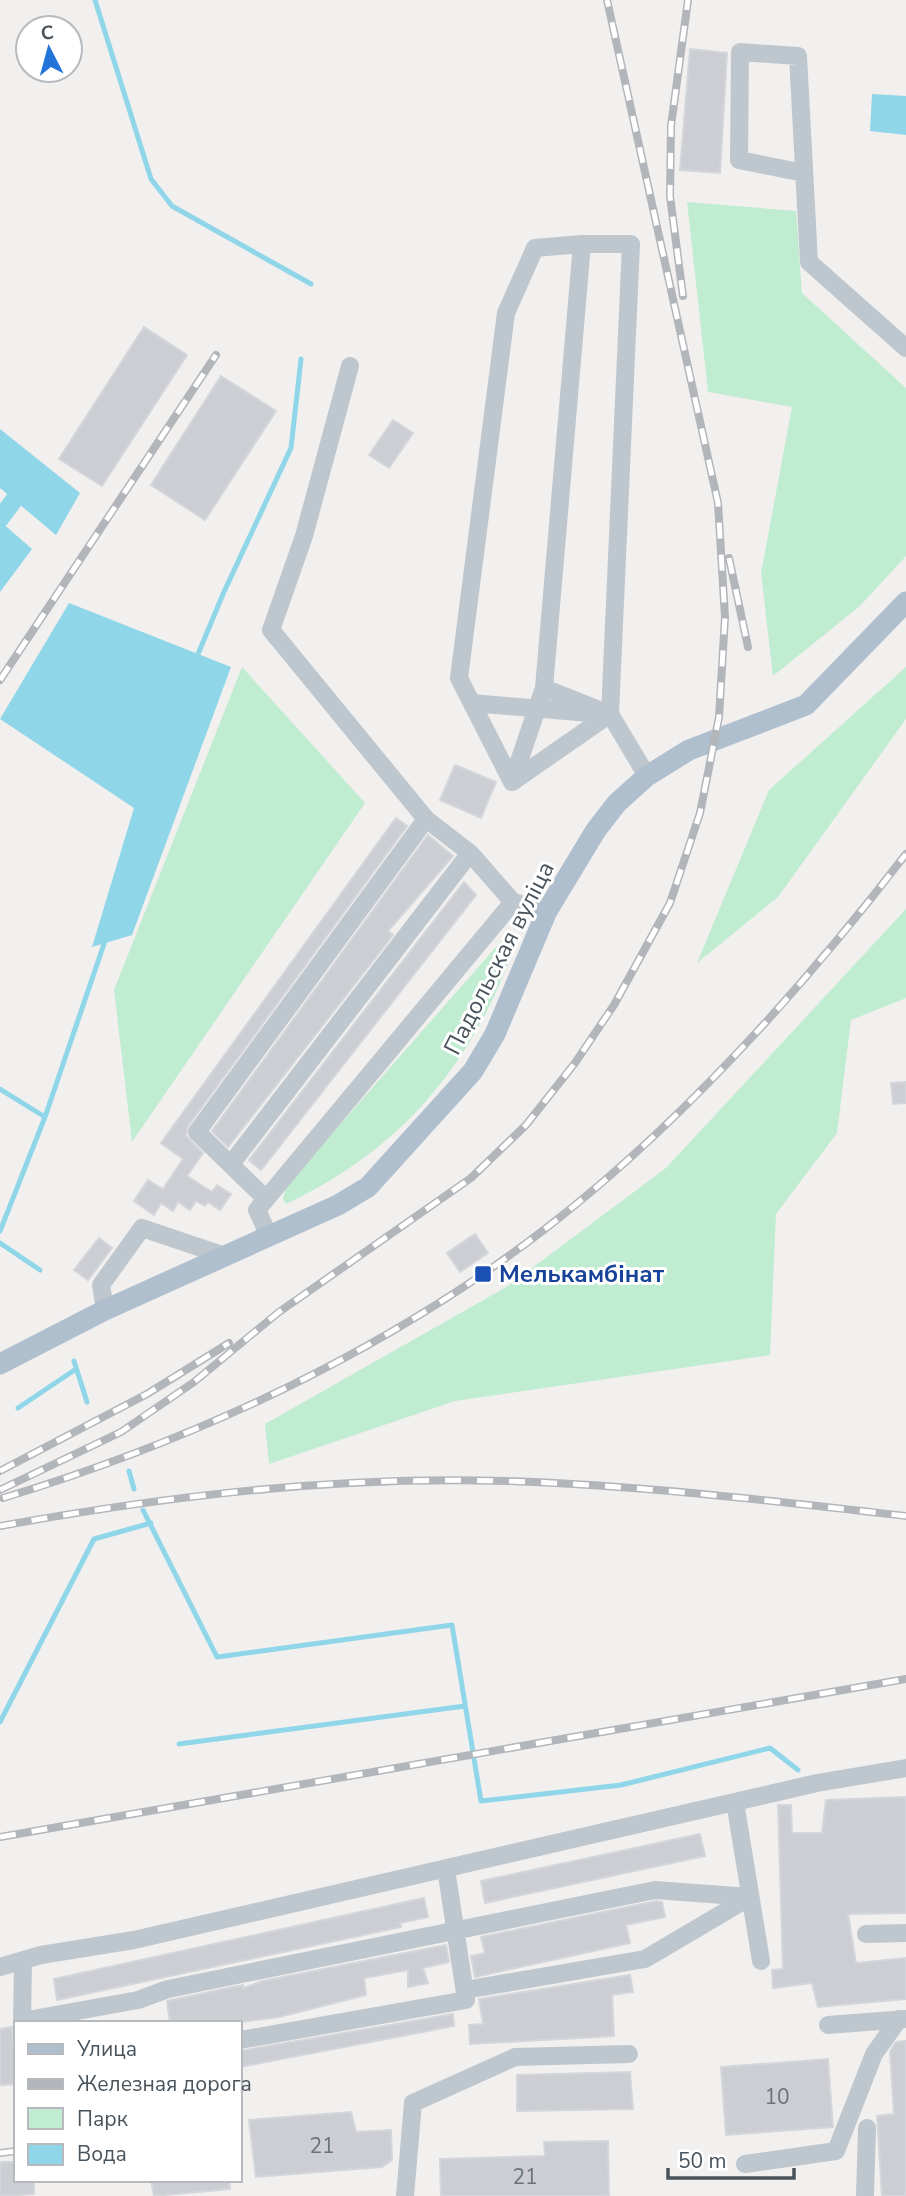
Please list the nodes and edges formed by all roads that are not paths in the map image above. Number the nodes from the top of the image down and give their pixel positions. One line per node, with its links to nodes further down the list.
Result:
1 (804, 173): 1 (lane); 3 (lane)
2 (582, 244): 6 (lane); 7 (lane); 9 (lane)
3 (906, 348)
4 (350, 366): 12 (lane)
5 (906, 601): 10 (main road, Падольская вуліца)
6 (544, 688): 8 (lane); 9 (lane)
7 (472, 704): 8 (lane); 11 (lane)
8 (537, 708): 9 (lane); 11 (lane)
9 (610, 714): 10 (lane); 11 (lane)
10 (647, 776): 15 (main road, Падольская вуліца)
11 (512, 782)
12 (426, 819): 13 (lane); 16 (lane)
13 (470, 853): 14 (lane); 16 (lane)
14 (513, 902): 15 (lane); 17 (lane)
15 (547, 911): 18 (main road, Падольская вуліца)
16 (231, 1164): 17 (lane)
17 (266, 1199): 18 (lane)
18 (269, 1236): 19 (main road, Падольская вуліца)
19 (225, 1256): 20 (main road, Падольская вуліца); 20 (lane)
20 (105, 1310): 21 (main road, Падольская вуліца)
21 (0, 1364)
22 (906, 1768): 23 (lane)
23 (734, 1802): 24 (lane); 25 (lane)
24 (446, 1868): 26 (lane); 29 (lane)
25 (750, 1897): 26 (lane); 30 (lane); 32 (lane)
26 (455, 1930): 32 (lane); 35 (lane)
27 (906, 1933): 28 (lane)
28 (866, 1934)
29 (23, 1960): 31 (lane); 34 (lane)
30 (761, 1961)
31 (0, 1967)
32 (464, 1990): 37 (lane)
33 (902, 2019): 36 (lane); 40 (lane)
34 (22, 2021)
35 (27, 2021)
36 (828, 2025)
37 (242, 2039)
38 (629, 2054): 41 (lane)
39 (867, 2129): 42 (lane)
40 (745, 2164)
41 (405, 2196)
42 (865, 2196)

